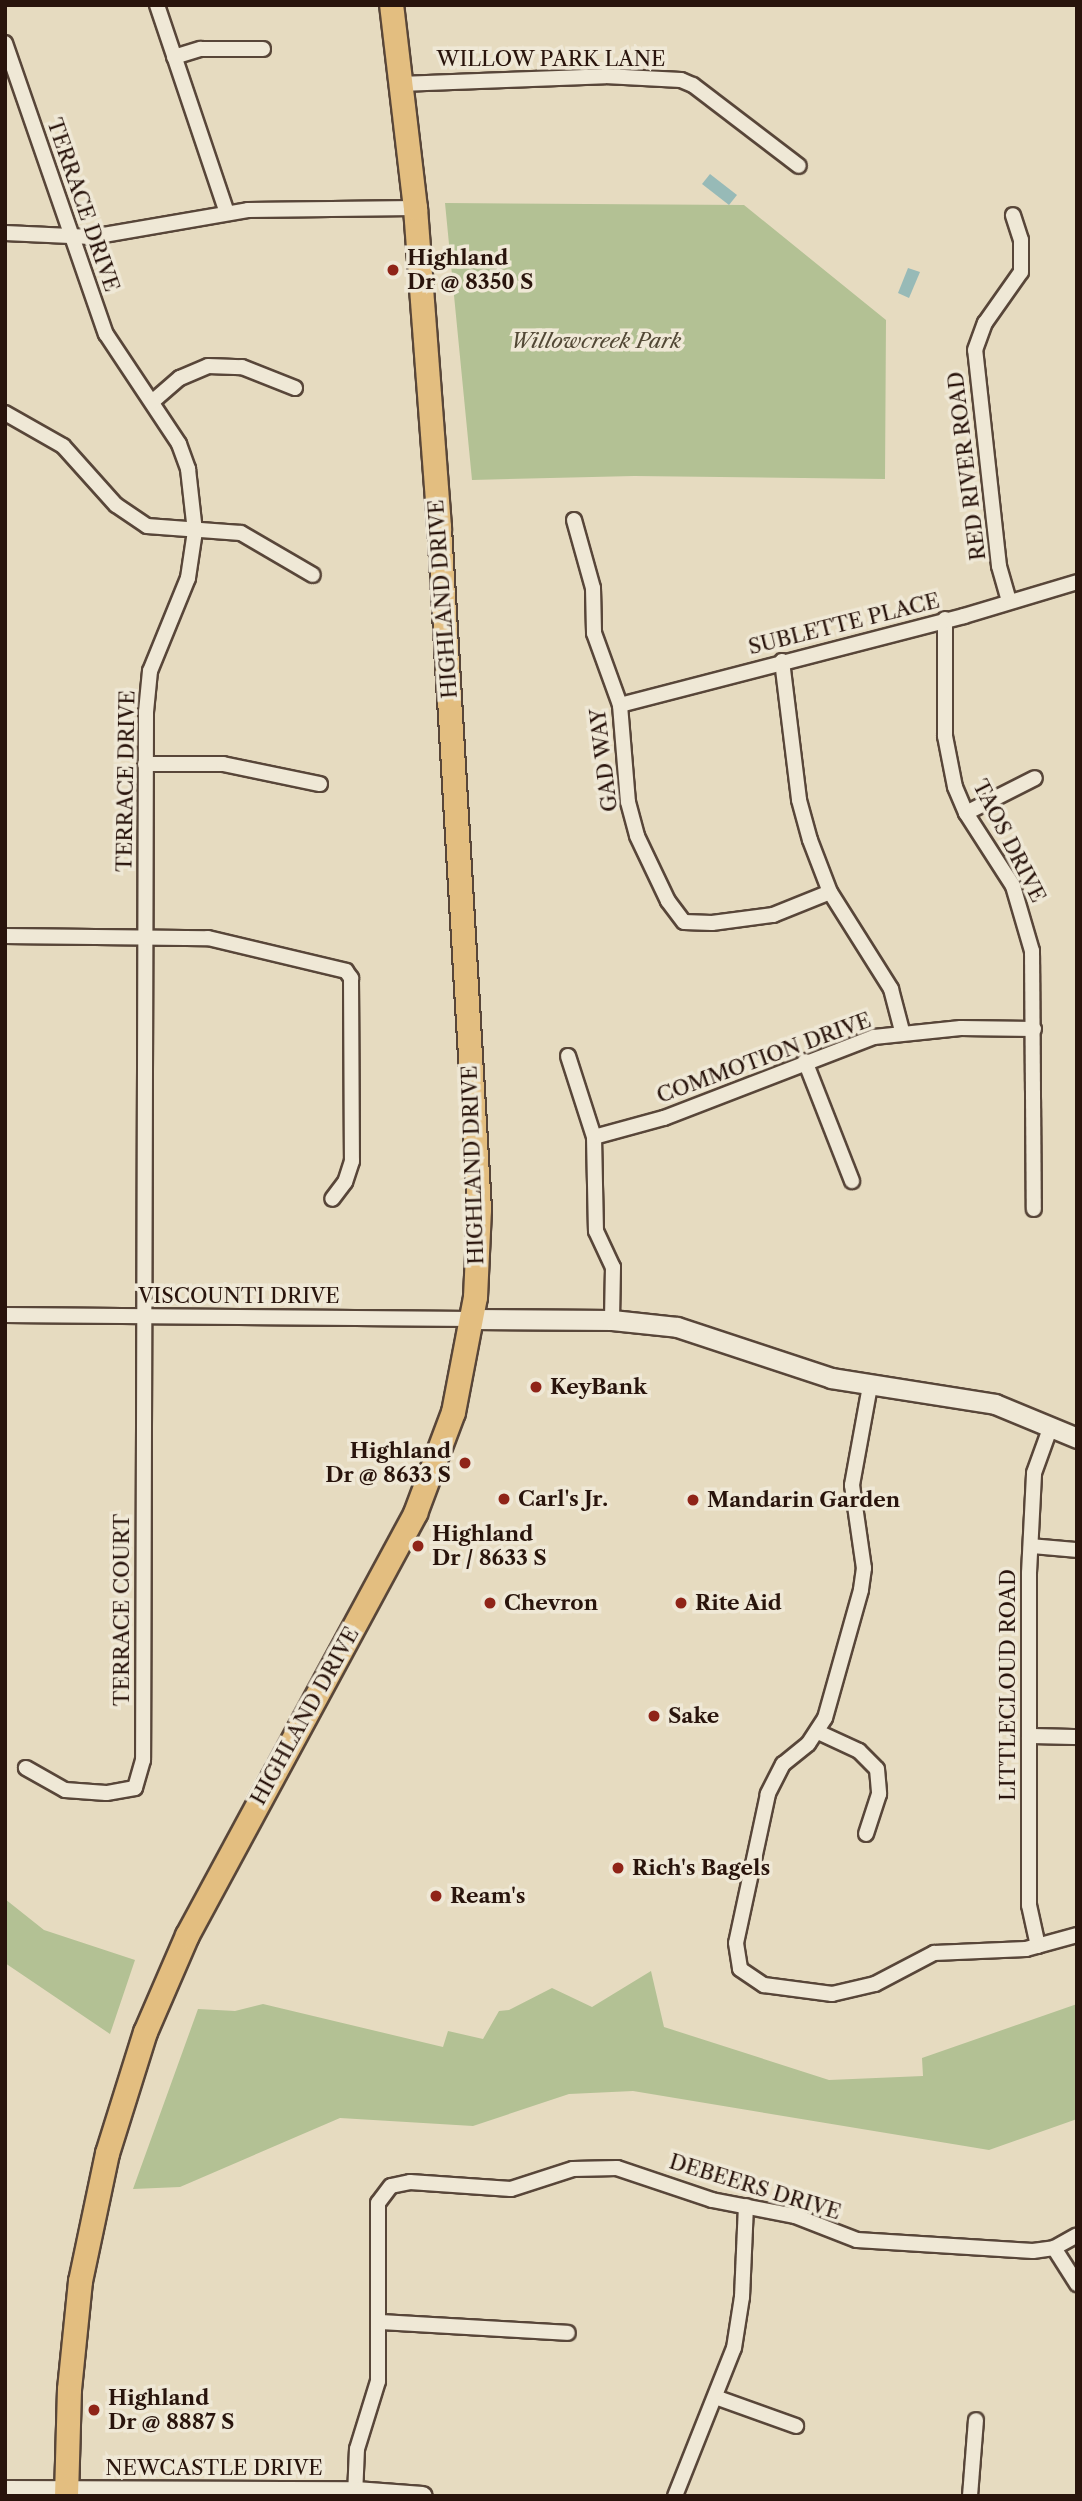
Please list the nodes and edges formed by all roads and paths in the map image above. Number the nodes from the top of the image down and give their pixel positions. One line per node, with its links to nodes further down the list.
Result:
1 (157, 5): 5 (street)
2 (391, 5): 6 (main road, HIGHLAND DRIVE)
3 (5, 43): 12 (street, TERRACE DRIVE)
4 (262, 49): 5 (street)
5 (174, 57): 9 (street)
6 (400, 84): 7 (street, WILLOW PARK LANE); 8 (main road, HIGHLAND DRIVE)
7 (799, 166)
8 (415, 208): 9 (street); 41 (main road, HIGHLAND DRIVE)
9 (227, 214): 12 (street)
10 (1013, 215): 20 (street, RED RIVER ROAD)
11 (5, 233): 12 (street)
12 (72, 238): 14 (street, TERRACE DRIVE)
13 (295, 388): 14 (street)
14 (152, 402): 17 (street, TERRACE DRIVE)
15 (5, 413): 17 (street)
16 (574, 520): 23 (street, GAD WAY)
17 (195, 531): 18 (street); 24 (street, TERRACE DRIVE)
18 (313, 575)
19 (1077, 582): 20 (street, SUBLETTE PLACE)
20 (1009, 601): 21 (street, SUBLETTE PLACE)
21 (945, 619): 22 (street, SUBLETTE PLACE); 27 (street, TAOS DRIVE)
22 (782, 662): 23 (street, SUBLETTE PLACE); 28 (street)
23 (620, 705): 28 (street, GAD WAY)
24 (145, 764): 26 (street); 30 (street, TERRACE DRIVE)
25 (1035, 778): 27 (street)
26 (320, 784)
27 (966, 813): 31 (street, TAOS DRIVE)
28 (830, 892): 32 (street)
29 (5, 936): 30 (street)
30 (146, 936): 37 (street); 40 (street, TERRACE DRIVE)
31 (1034, 1029): 32 (street, COMMOTION DRIVE); 38 (street, TAOS DRIVE)
32 (902, 1031): 34 (street, COMMOTION DRIVE)
33 (568, 1056): 35 (street)
34 (805, 1061): 35 (street, COMMOTION DRIVE); 36 (street)
35 (594, 1137): 42 (street)
36 (852, 1181)
37 (332, 1199)
38 (1034, 1209)
39 (5, 1315): 40 (street, VISCOUNTI DRIVE)
40 (146, 1317): 41 (street, VISCOUNTI DRIVE); 51 (street, TERRACE COURT)
41 (472, 1320): 42 (street); 65 (main road, HIGHLAND DRIVE)
42 (612, 1320): 43 (street)
43 (870, 1386): 44 (street); 48 (street)
44 (1051, 1426): 45 (street); 46 (street, LITTLECLOUD ROAD)
45 (1077, 1438)
46 (1031, 1546): 47 (street); 49 (street, LITTLECLOUD ROAD)
47 (1077, 1550)
48 (818, 1732): 52 (street); 54 (street)
49 (1029, 1737): 50 (street); 54 (street, LITTLECLOUD ROAD)
50 (1077, 1737)
51 (26, 1768)
52 (866, 1834)
53 (1077, 1935): 54 (street)
54 (1038, 1946)
55 (746, 2206): 57 (street, DEBEERS DRIVE); 59 (street, DEBEERS DRIVE); 61 (street)
56 (1077, 2235): 57 (street, DEBEERS DRIVE)
57 (1054, 2248): 58 (street)
58 (1077, 2284)
59 (379, 2322): 60 (street); 67 (street)
60 (568, 2333)
61 (718, 2398): 63 (street); 69 (street)
62 (976, 2420): 70 (street)
63 (796, 2426)
64 (5, 2490): 65 (street, NEWCASTLE DRIVE)
65 (66, 2493): 66 (street, NEWCASTLE DRIVE)
66 (188, 2493): 67 (street, NEWCASTLE DRIVE)
67 (355, 2493): 68 (street, NEWCASTLE DRIVE)
68 (422, 2496)
69 (675, 2496)
70 (970, 2496)

